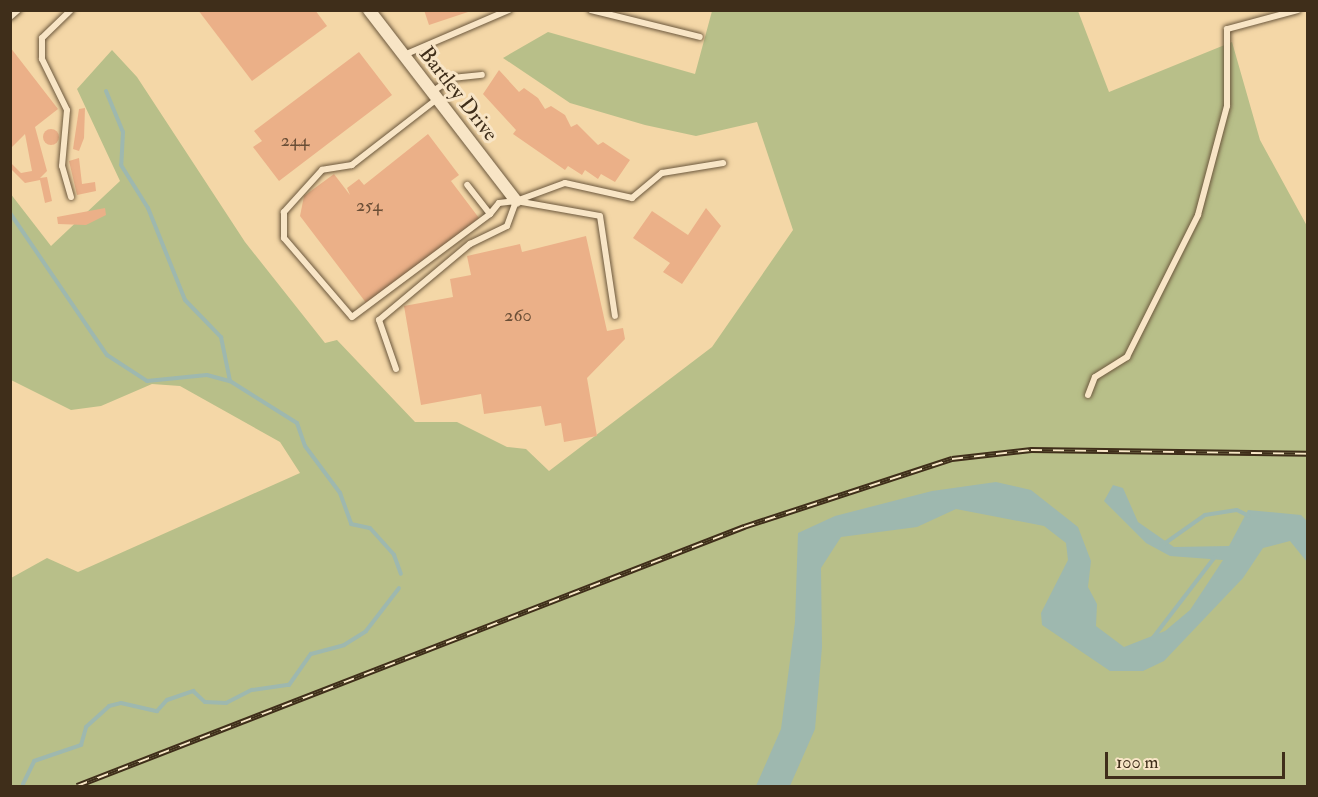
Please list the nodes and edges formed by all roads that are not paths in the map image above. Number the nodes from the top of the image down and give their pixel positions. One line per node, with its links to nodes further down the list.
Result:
1 (18, 10): 7 (lane)
2 (71, 10): 14 (lane)
3 (369, 10): 9 (street, Bartley Drive)
4 (509, 10): 9 (lane)
5 (591, 10): 8 (lane)
6 (1298, 10): 19 (lane)
7 (10, 16)
8 (700, 38)
9 (403, 56): 11 (street, Bartley Drive)
10 (482, 75): 11 (lane)
11 (434, 96): 15 (street, Bartley Drive); 16 (lane)
12 (723, 163): 15 (lane)
13 (467, 185): 16 (lane)
14 (71, 197)
15 (516, 201): 16 (lane); 17 (lane); 18 (lane)
16 (490, 214)
17 (615, 316)
18 (396, 369)
19 (1088, 395)

